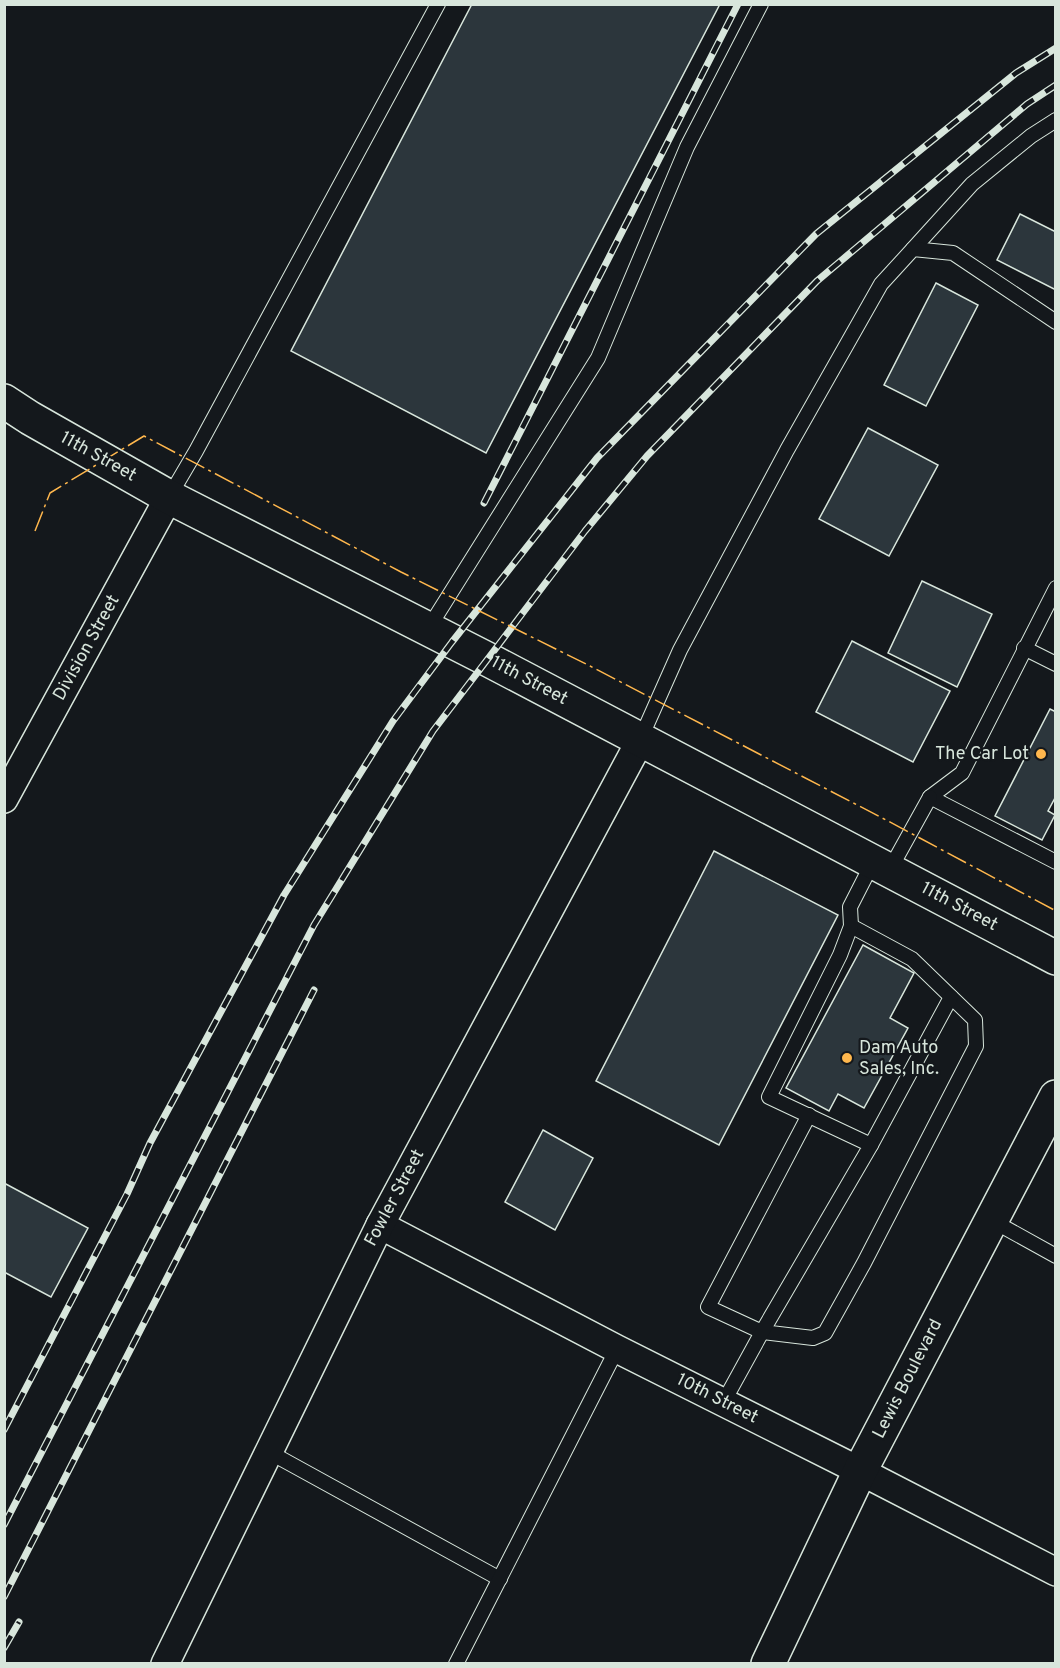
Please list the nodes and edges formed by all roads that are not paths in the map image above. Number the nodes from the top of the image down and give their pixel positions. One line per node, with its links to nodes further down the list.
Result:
1 (438, 4): 7 (lane)
2 (761, 4): 9 (lane)
3 (1056, 120): 4 (lane)
4 (913, 249): 5 (lane); 12 (lane)
5 (1056, 322)
6 (4, 401): 7 (main road, 11th Street)
7 (169, 497): 9 (main road, 11th Street); 14 (street, Division Street)
8 (1056, 588): 10 (lane)
9 (428, 629): 12 (main road, 11th Street)
10 (1024, 648): 11 (lane); 13 (lane)
11 (1056, 664)
12 (640, 741): 16 (main road, 11th Street); 24 (street, Fowler Street)
13 (930, 798): 15 (lane); 16 (lane)
14 (4, 799)
15 (1056, 862)
16 (881, 867): 17 (lane); 18 (main road, 11th Street)
17 (851, 926): 19 (lane); 21 (lane)
18 (1056, 958)
19 (951, 997): 22 (lane); 26 (lane)
20 (1056, 1097): 23 (main road, Lewis Boulevard)
21 (809, 1115): 22 (lane); 26 (lane)
22 (871, 1145): 26 (lane)
23 (991, 1220): 25 (lane); 30 (main road, Lewis Boulevard)
24 (380, 1225): 27 (street, 10th Street); 29 (street, Fowler Street)
25 (1056, 1256)
26 (762, 1332): 28 (lane)
27 (617, 1349): 28 (street, 10th Street); 32 (lane)
28 (723, 1403): 30 (street, 10th Street)
29 (269, 1452): 32 (lane); 33 (street, Fowler Street)
30 (860, 1471): 31 (street, 10th Street); 35 (main road, Lewis Boulevard)
31 (1056, 1572)
32 (500, 1579): 34 (lane)
33 (165, 1664)
34 (456, 1664)
35 (768, 1664)

